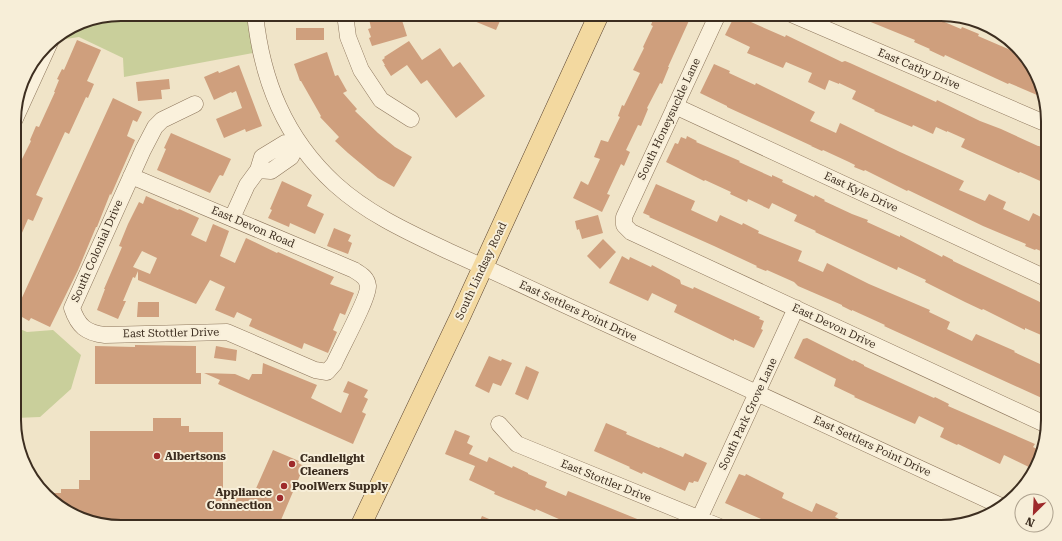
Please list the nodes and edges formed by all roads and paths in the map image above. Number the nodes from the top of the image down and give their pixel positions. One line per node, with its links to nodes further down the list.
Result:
1 (256, 21): 12 (street, East Settlers Point Drive)
2 (346, 21): 10 (street)
3 (596, 21): 16 (main road, South Lindsay Road)
4 (715, 21): 9 (street, South Honeysuckle Lane)
5 (807, 21): 11 (street, East Cathy Drive)
6 (42, 61): 7 (street)
7 (23, 101)
8 (195, 104): 13 (street)
9 (675, 106): 15 (street, South Honeysuckle Lane); 17 (street, East Kyle Drive)
10 (411, 119)
11 (1041, 121)
12 (298, 143): 14 (street); 16 (street, East Settlers Point Drive)
13 (131, 176): 14 (street, East Devon Road); 19 (street, South Colonial Drive)
14 (232, 218): 20 (street, East Devon Road)
15 (624, 225): 18 (street, East Devon Drive)
16 (482, 267): 21 (street, East Settlers Point Drive); 26 (main road, South Lindsay Road)
17 (1041, 276)
18 (796, 308): 21 (street, South Park Grove Lane); 22 (street, East Devon Drive)
19 (82, 326): 20 (street, East Stottler Drive)
20 (326, 372)
21 (757, 393): 24 (street, East Settlers Point Drive); 25 (street, South Park Grove Lane)
22 (1041, 422)
23 (499, 424): 25 (street, East Stottler Drive)
24 (996, 504)
25 (700, 519)
26 (363, 520)

